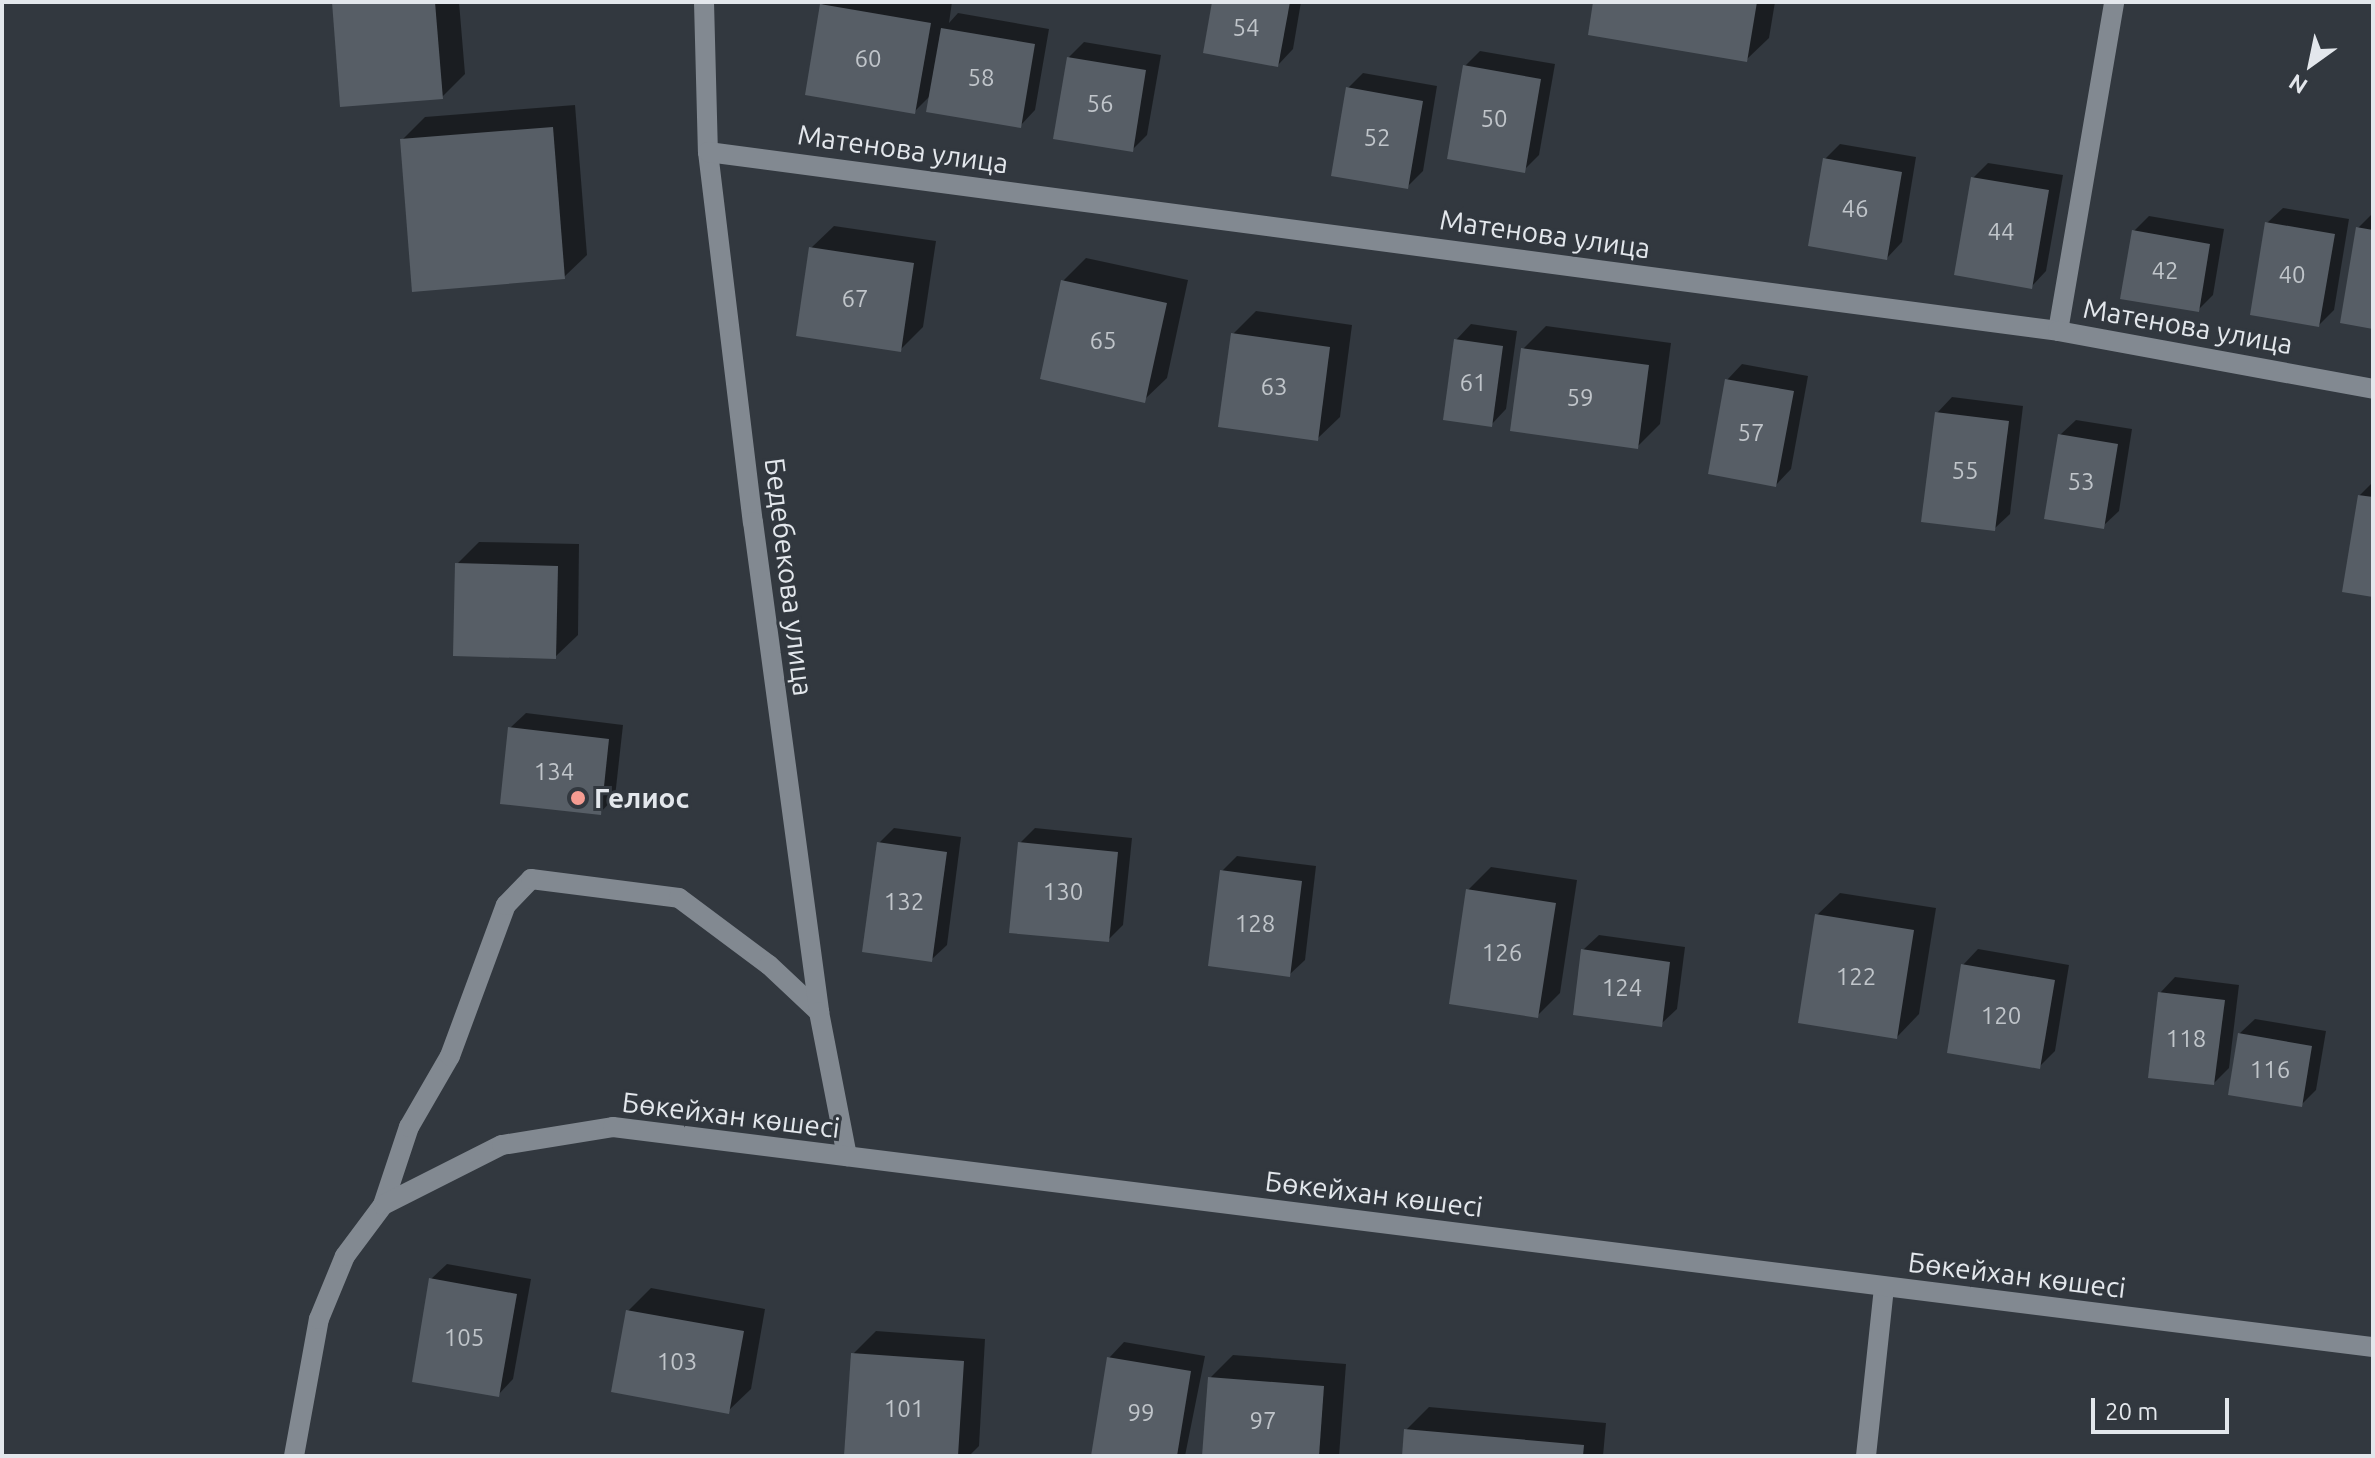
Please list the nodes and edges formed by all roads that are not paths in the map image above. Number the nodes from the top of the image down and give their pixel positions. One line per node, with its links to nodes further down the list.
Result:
1 (704, 2): 3 (street, Бедебекова улица)
2 (2114, 2): 4 (street)
3 (708, 152): 4 (street, Матенова улица); 6 (street, Бедебекова улица)
4 (2058, 331): 5 (street, Матенова улица)
5 (2373, 389)
6 (819, 1012): 7 (street, Бедебекова улица); 8 (street)
7 (847, 1156): 8 (street, Бөкейхан көшесі); 9 (street, Бөкейхан көшесі)
8 (383, 1205): 11 (street)
9 (1884, 1287): 10 (street, Бөкейхан көшесі); 12 (street)
10 (2373, 1347)
11 (294, 1456)
12 (1866, 1456)

